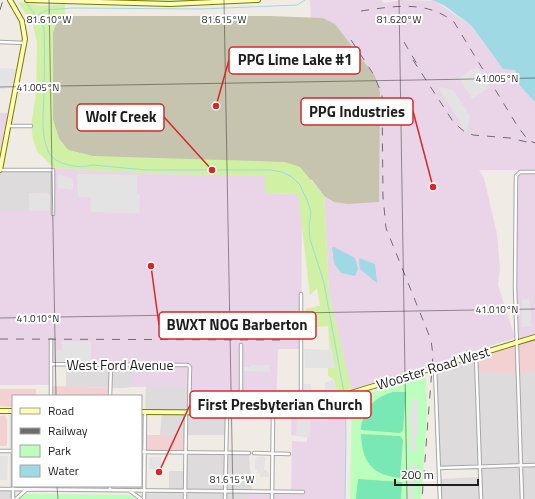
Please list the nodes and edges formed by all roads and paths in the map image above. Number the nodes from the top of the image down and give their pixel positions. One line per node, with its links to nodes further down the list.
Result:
1 (10, 0): 5 (main road)
2 (28, 0): 3 (main road)
3 (258, 0)
4 (0, 42): 5 (street)
5 (25, 43): 6 (main road)
6 (9, 126): 7 (street); 8 (main road)
7 (31, 126)
8 (0, 170): 10 (street)
9 (535, 172): 14 (street)
10 (53, 214)
11 (302, 294): 22 (street)
12 (535, 338): 14 (main road, Wooster Road West)
13 (51, 340): 17 (street)
14 (517, 342): 16 (main road, Wooster Road West); 39 (street)
15 (241, 345): 28 (street)
16 (476, 355): 19 (main road, Wooster Road West); 41 (street)
17 (51, 364): 18 (street, West Ford Avenue); 20 (street)
18 (111, 365): 21 (street); 26 (street, West Ford Avenue)
19 (436, 368): 22 (main road, Wooster Road West); 42 (street)
20 (51, 395)
21 (110, 395)
22 (301, 408): 29 (main road, Wooster Road West)
23 (0, 411): 24 (main road)
24 (12, 411)
25 (143, 412): 26 (main road, Wooster Road West); 32 (street)
26 (188, 412): 27 (main road, Wooster Road West); 33 (street)
27 (226, 413): 28 (main road, Wooster Road West); 34 (street)
28 (241, 413): 29 (main road, Wooster Road West)
29 (272, 413): 37 (street)
30 (0, 451): 31 (street)
31 (12, 451)
32 (143, 452): 33 (street); 49 (street)
33 (186, 452): 34 (street); 50 (street)
34 (226, 453): 35 (street); 51 (street)
35 (249, 453)
36 (254, 453): 37 (street)
37 (272, 453): 38 (street); 52 (street)
38 (289, 454)
39 (521, 465): 40 (street); 41 (street); 63 (street)
40 (535, 465)
41 (480, 466): 42 (street); 62 (street)
42 (439, 468): 61 (street)
43 (0, 488): 45 (street)
44 (50, 488): 46 (street); 47 (street)
45 (12, 489): 46 (street); 54 (street)
46 (27, 489): 55 (street)
47 (110, 490): 48 (street)
48 (129, 490): 49 (street); 56 (street)
49 (144, 490): 50 (street); 57 (street)
50 (185, 491): 51 (street); 58 (street)
51 (225, 491): 52 (street); 59 (street)
52 (272, 492): 53 (street); 60 (street)
53 (304, 492)
54 (12, 499)
55 (16, 499)
56 (141, 499)
57 (144, 499)
58 (185, 499)
59 (225, 499)
60 (272, 499)
61 (440, 499)
62 (481, 499)
63 (522, 499)

